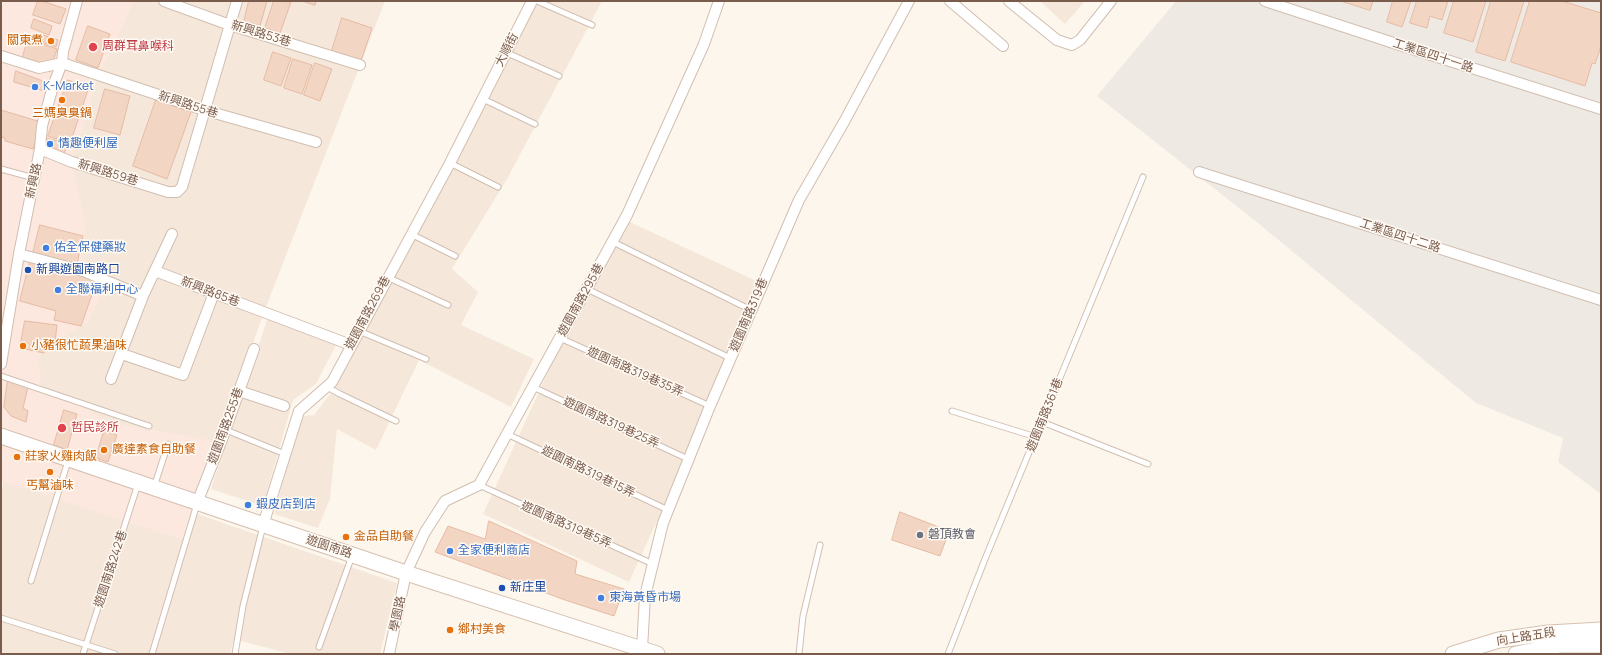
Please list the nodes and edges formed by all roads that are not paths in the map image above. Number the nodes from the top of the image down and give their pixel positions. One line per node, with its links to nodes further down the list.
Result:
1 (78, 1): 17 (street, 新興路)
2 (164, 1): 12 (street, 新興路53巷)
3 (237, 1): 12 (street)
4 (532, 1): 15 (street, 大順街)
5 (537, 1): 13 (lane)
6 (719, 1): 34 (street, 遊園南路295巷)
7 (909, 1): 44 (street, 遊園南路319巷)
8 (950, 1): 14 (street)
9 (1008, 1): 10 (street)
10 (1111, 1)
11 (1265, 1): 21 (street, 工業區四十一路)
12 (230, 25): 18 (street, 新興路53巷); 22 (street)
13 (592, 25)
14 (1003, 46)
15 (506, 52): 19 (lane); 20 (street, 大順街)
16 (1, 56): 17 (street)
17 (62, 63): 22 (street, 新興路55巷); 25 (street, 新興路)
18 (360, 65)
19 (559, 76)
20 (483, 99): 23 (lane); 26 (street, 遊園南路269巷)
21 (1601, 109)
22 (204, 110): 24 (street, 新興路55巷); 25 (street, 新興路59巷)
23 (535, 124)
24 (316, 142)
25 (40, 149): 30 (street, 新興路)
26 (450, 163): 31 (lane); 33 (street, 遊園南路269巷)
27 (1, 168): 30 (lane)
28 (1199, 172): 42 (street, 工業區四十二路)
29 (1143, 177): 62 (lane, 遊園南路361巷)
30 (34, 178): 35 (street, 新興路)
31 (498, 188)
32 (172, 234): 37 (street)
33 (411, 234): 36 (lane); 38 (street, 遊園南路269巷)
34 (613, 242): 39 (street, 遊園南路295巷); 44 (lane)
35 (19, 254): 41 (street); 52 (street, 新興路)
36 (455, 256)
37 (155, 271): 40 (street, 新興路85巷); 41 (street)
38 (387, 277): 43 (lane); 45 (street, 遊園南路269巷)
39 (587, 289): 46 (street, 遊園南路295巷); 50 (lane)
40 (214, 293): 47 (street, 新興路85巷); 49 (street)
41 (143, 296): 49 (street)
42 (1601, 300)
43 (448, 305)
44 (751, 310): 50 (street, 遊園南路319巷)
45 (359, 331): 47 (street, 遊園南路269巷); 51 (lane)
46 (560, 338): 56 (street, 遊園南路295巷); 59 (lane, 遊園南路319巷35弄)
47 (351, 345): 55 (street, 遊園南路269巷)
48 (254, 349): 57 (street, 遊園南路255巷)
49 (122, 354): 54 (street)
50 (730, 358): 59 (street, 遊園南路319巷)
51 (426, 359)
52 (1, 364)
53 (1, 376): 63 (lane)
54 (111, 379)
55 (327, 386): 61 (lane); 69 (street, 遊園南路269巷)
56 (533, 387): 65 (street, 遊園南路295巷); 70 (lane, 遊園南路319巷25弄)
57 (239, 392): 58 (street); 64 (street, 遊園南路255巷)
58 (284, 406)
59 (710, 406): 70 (street, 遊園南路319巷)
60 (952, 411): 67 (lane)
61 (396, 421)
62 (1042, 422): 67 (lane, 遊園南路361巷); 72 (lane)
63 (149, 426)
64 (226, 430): 69 (lane); 76 (street, 遊園南路255巷)
65 (507, 434): 74 (street, 遊園南路295巷); 77 (lane, 遊園南路319巷15弄)
66 (1, 436): 71 (street, 遊園南路)
67 (1036, 437): 97 (lane, 遊園南路361巷)
68 (168, 444): 75 (lane)
69 (286, 454): 78 (street, 遊園南路269巷)
70 (688, 459): 77 (street, 遊園南路319巷)
71 (68, 460): 73 (street, 遊園南路); 83 (lane)
72 (1148, 464)
73 (138, 483): 75 (street, 遊園南路); 86 (lane, 遊園南路242巷)
74 (479, 485): 81 (lane, 遊園南路319巷5弄); 82 (street)
75 (154, 488): 76 (street, 遊園南路)
76 (197, 503): 78 (street, 遊園南路); 92 (lane)
77 (668, 510): 81 (street, 遊園南路319巷)
78 (263, 525): 80 (street, 遊園南路); 93 (lane)
79 (820, 545): 96 (lane)
80 (352, 555): 82 (street, 遊園南路); 88 (lane)
81 (653, 564): 89 (street, 遊園南路319巷)
82 (406, 573): 89 (street, 遊園南路); 94 (street, 學園路)
83 (32, 581)
84 (1, 618): 86 (lane)
85 (1601, 630): 98 (street, 向上路五段)
86 (87, 645): 90 (lane, 遊園南路242巷); 91 (lane)
87 (1601, 645): 99 (street, 向上路五段)
88 (319, 647)
89 (641, 651): 95 (street, 遊園南路)
90 (83, 654)
91 (115, 654)
92 (152, 654)
93 (235, 654)
94 (389, 654)
95 (657, 654)
96 (799, 654)
97 (948, 654)
98 (1453, 654)
99 (1516, 654)

